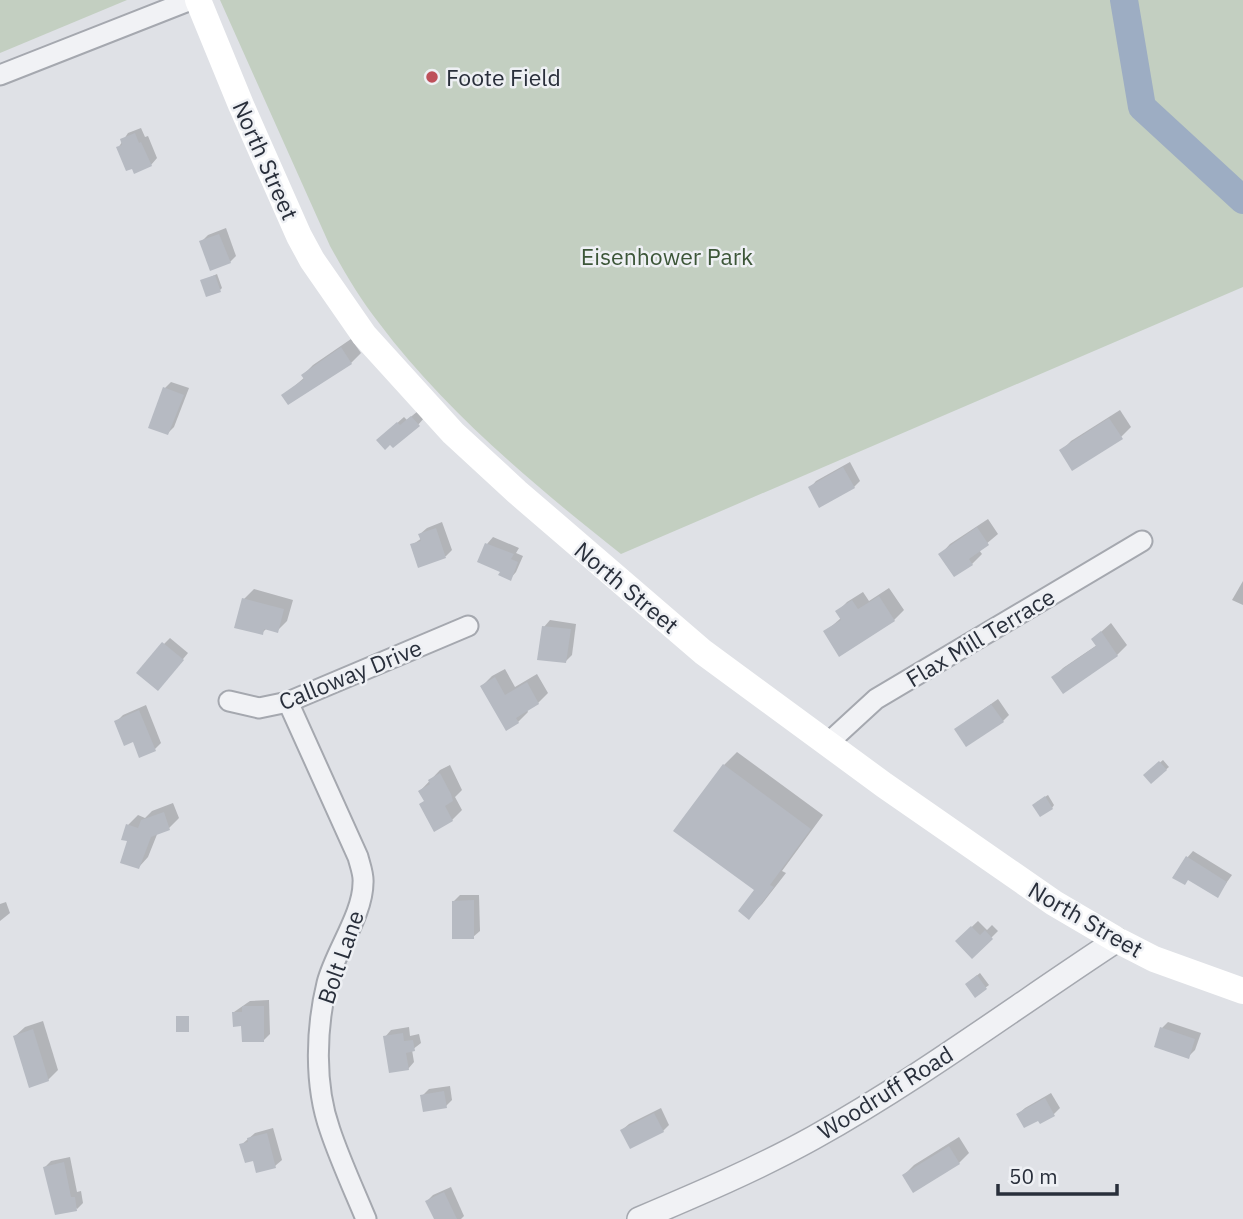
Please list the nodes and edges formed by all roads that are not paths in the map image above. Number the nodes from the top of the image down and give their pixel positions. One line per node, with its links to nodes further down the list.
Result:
1 (191, 0): 3 (street)
2 (198, 0): 8 (main road, North Street)
3 (0, 75)
4 (1142, 541): 8 (street, Flax Mill Terrace)
5 (468, 626): 7 (street, Calloway Drive)
6 (229, 701): 7 (street, Calloway Drive)
7 (288, 702): 11 (street, Bolt Lane)
8 (827, 744): 9 (main road, North Street)
9 (1116, 940): 10 (main road, North Street); 12 (street, Woodruff Road)
10 (1243, 991)
11 (366, 1219)
12 (639, 1219)

